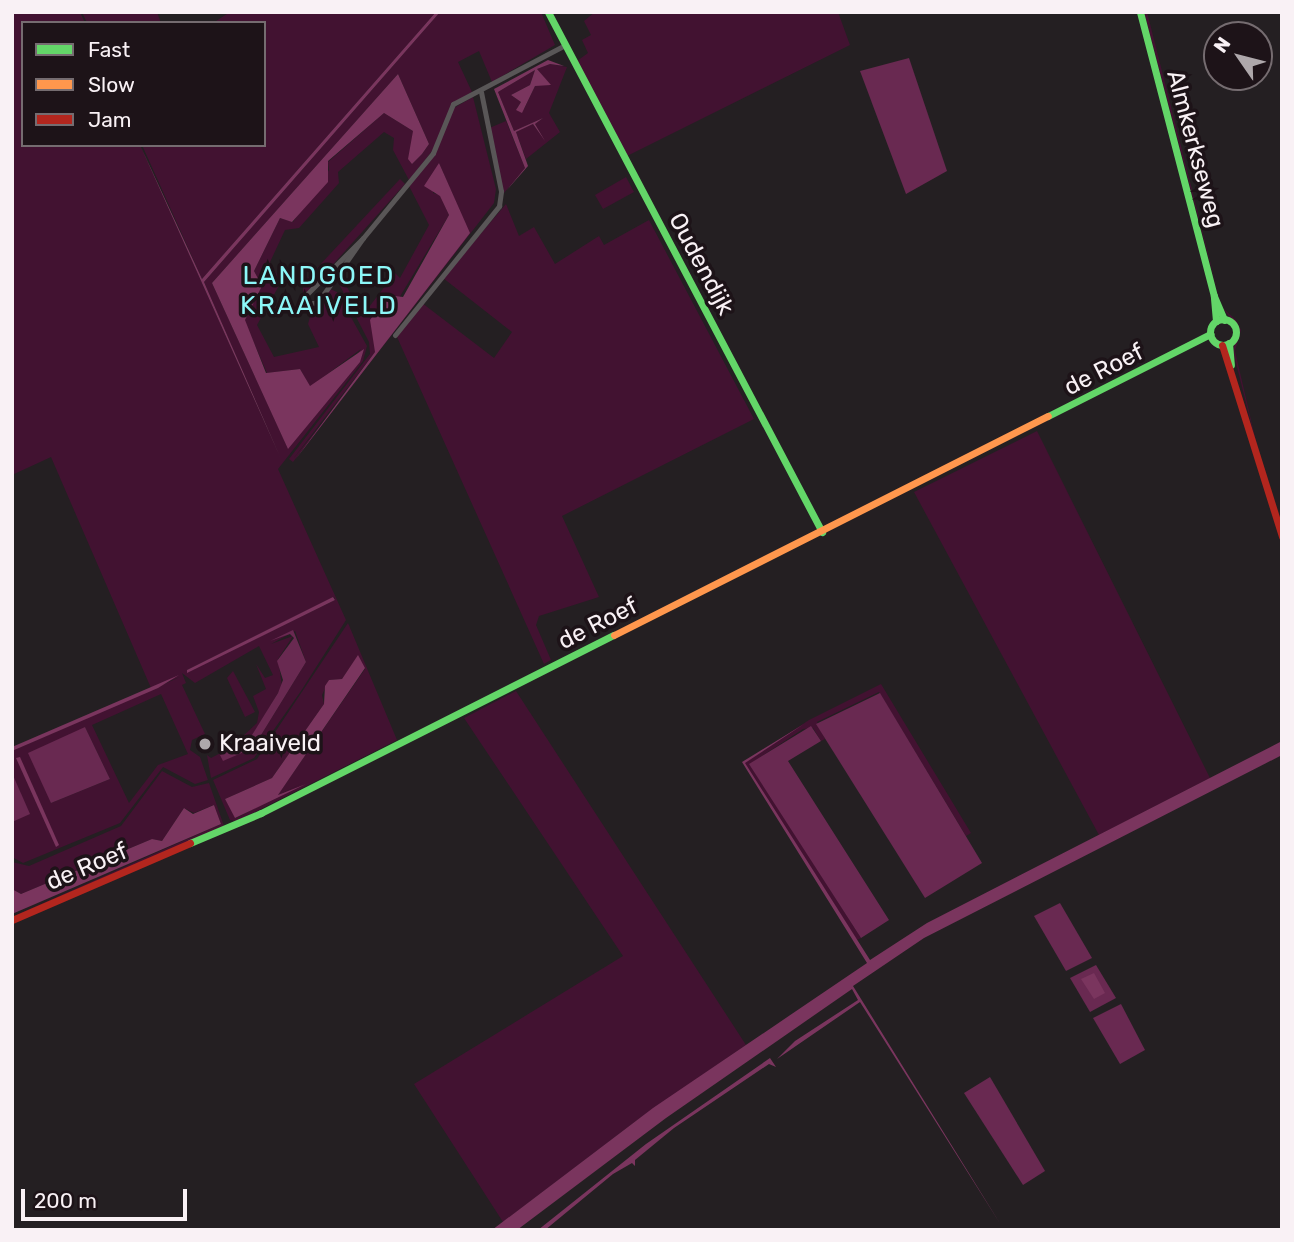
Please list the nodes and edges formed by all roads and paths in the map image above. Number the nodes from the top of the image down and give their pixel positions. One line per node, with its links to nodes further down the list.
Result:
1 (548, 12): 3 (street, Oudendijk)
2 (1140, 12): 6 (street, Almkerkseweg)
3 (563, 46): 4 (street); 10 (street, Oudendijk)
4 (481, 92): 5 (street); 7 (street)
5 (363, 238): 5 (street)
6 (1220, 321): 8 (street); 9 (street, Almkerkseweg)
7 (395, 335)
8 (1212, 337): 9 (street); 10 (street, de Roef)
9 (1226, 344): 11 (street)
10 (822, 532): 12 (street, de Roef)
11 (1282, 537)
12 (12, 920)

